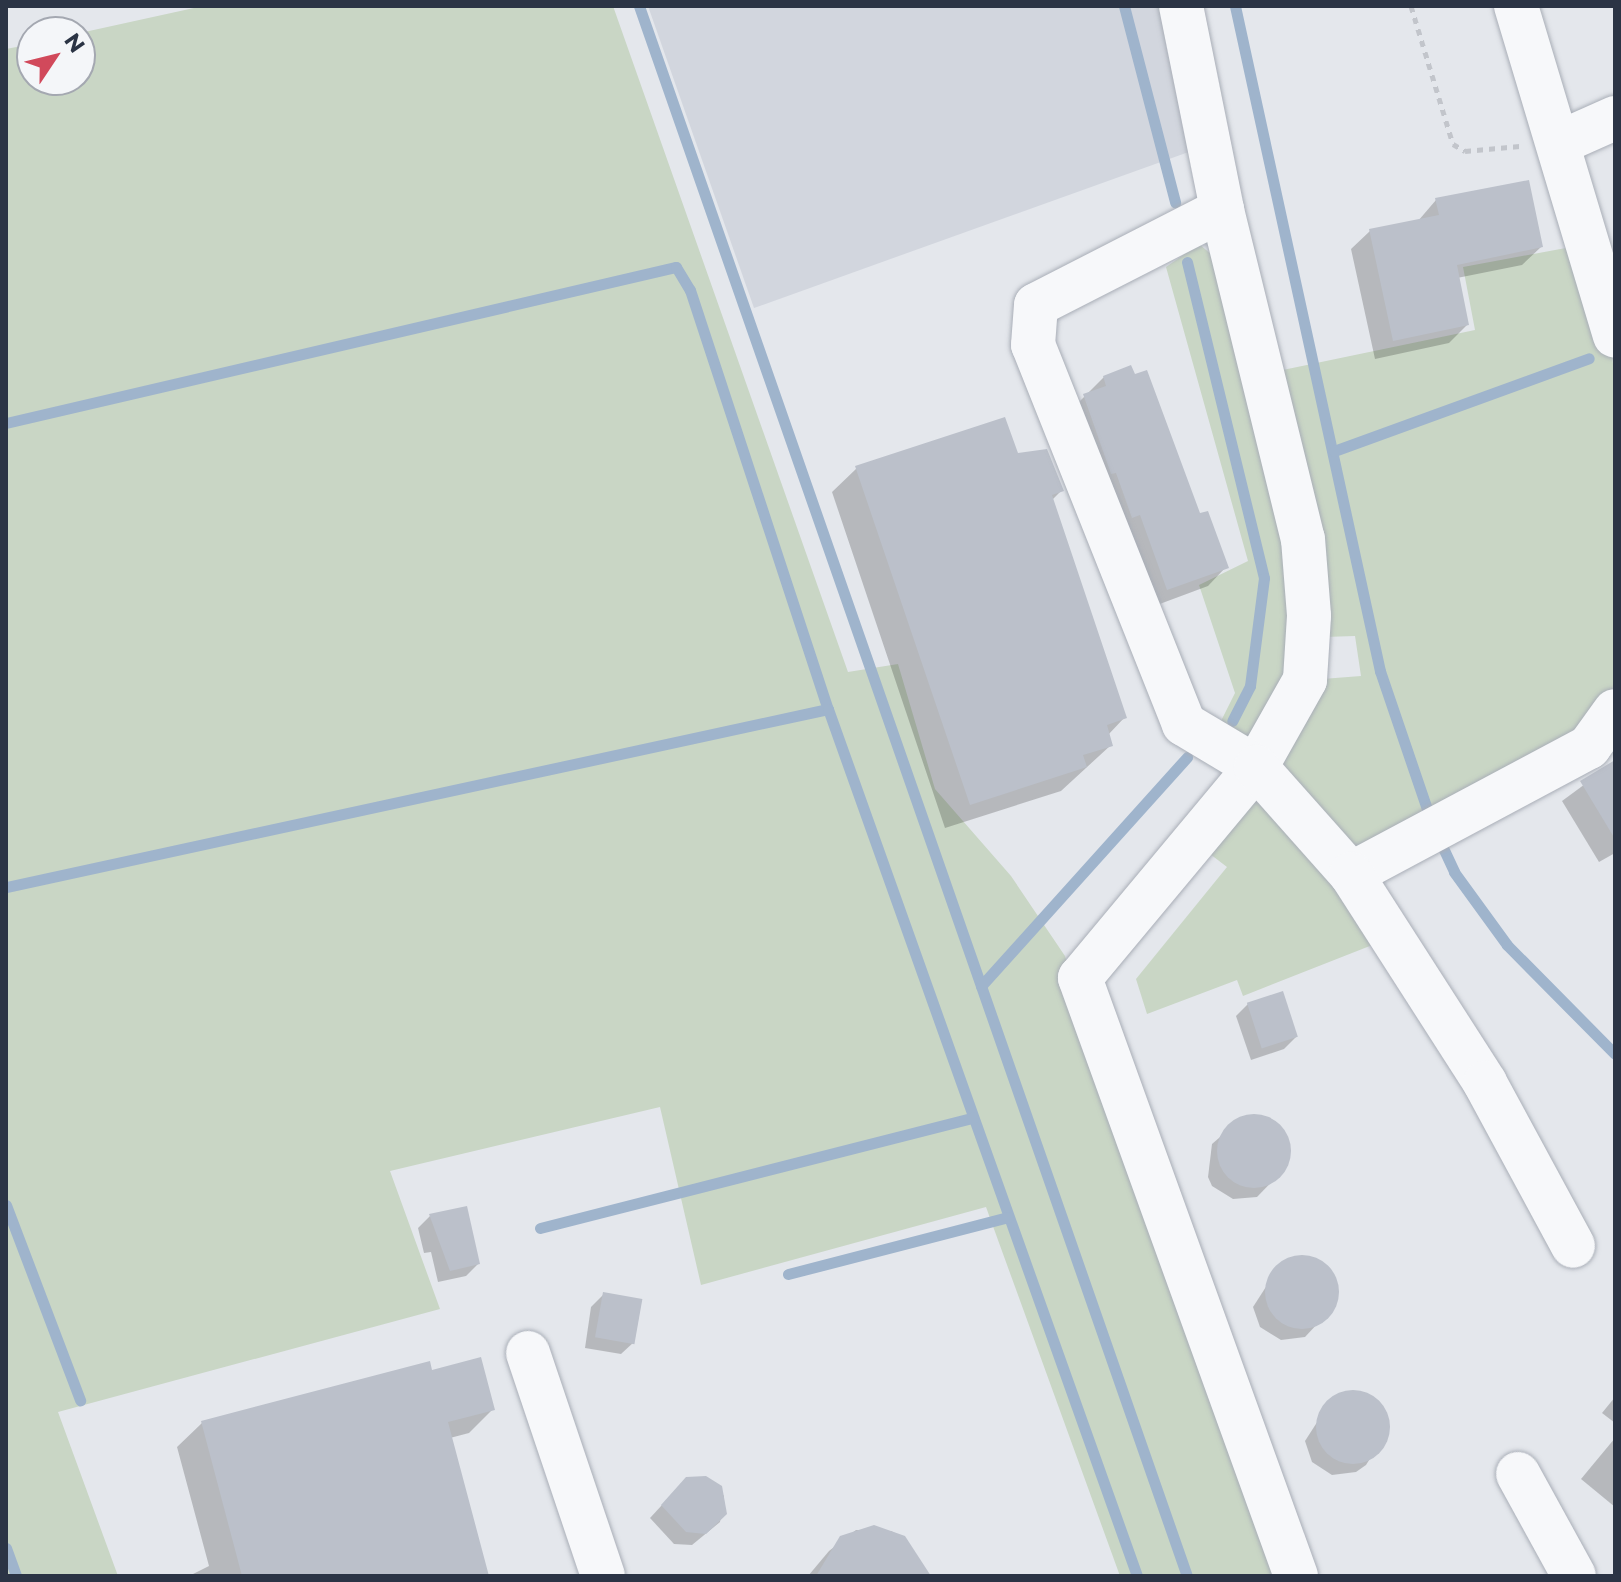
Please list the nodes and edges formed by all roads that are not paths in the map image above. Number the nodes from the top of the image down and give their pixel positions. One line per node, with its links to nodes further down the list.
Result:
1 (1181, 6): 5 (lane)
2 (1516, 6): 4 (lane)
3 (1615, 118): 4 (lane)
4 (1561, 142): 6 (lane)
5 (1222, 210): 8 (lane); 8 (lane)
6 (1615, 335)
7 (1615, 711): 9 (lane)
8 (1256, 767): 9 (lane); 14 (lane)
9 (1351, 874): 10 (lane)
10 (1573, 1246)
11 (528, 1353): 13 (lane)
12 (1518, 1474): 15 (lane)
13 (603, 1576)
14 (1296, 1576)
15 (1574, 1576)

